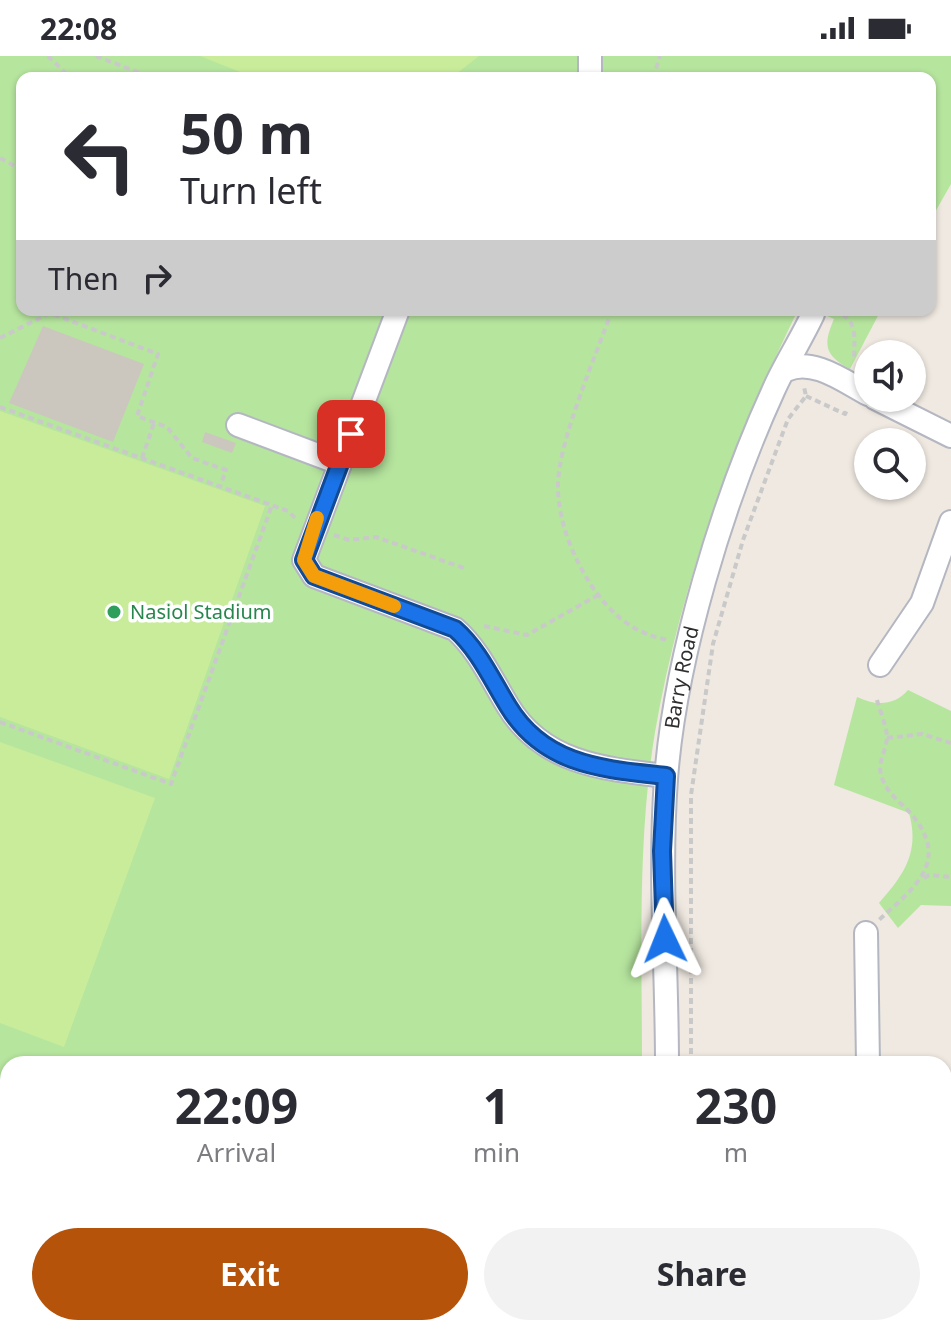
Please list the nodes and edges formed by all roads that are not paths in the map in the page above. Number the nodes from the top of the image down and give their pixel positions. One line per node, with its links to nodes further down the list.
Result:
1 (396, 316): 8 (street)
2 (821, 316): 3 (street, Barry Road)
3 (792, 368): 4 (street); 11 (street, Barry Road)
4 (854, 387)
5 (904, 412): 7 (street)
6 (238, 425): 8 (street)
7 (951, 436)
8 (339, 463): 11 (street)
9 (951, 522): 10 (street)
10 (880, 665)
11 (666, 776): 13 (street, Barry Road)
12 (866, 933): 14 (street)
13 (667, 1056)
14 (868, 1056)

